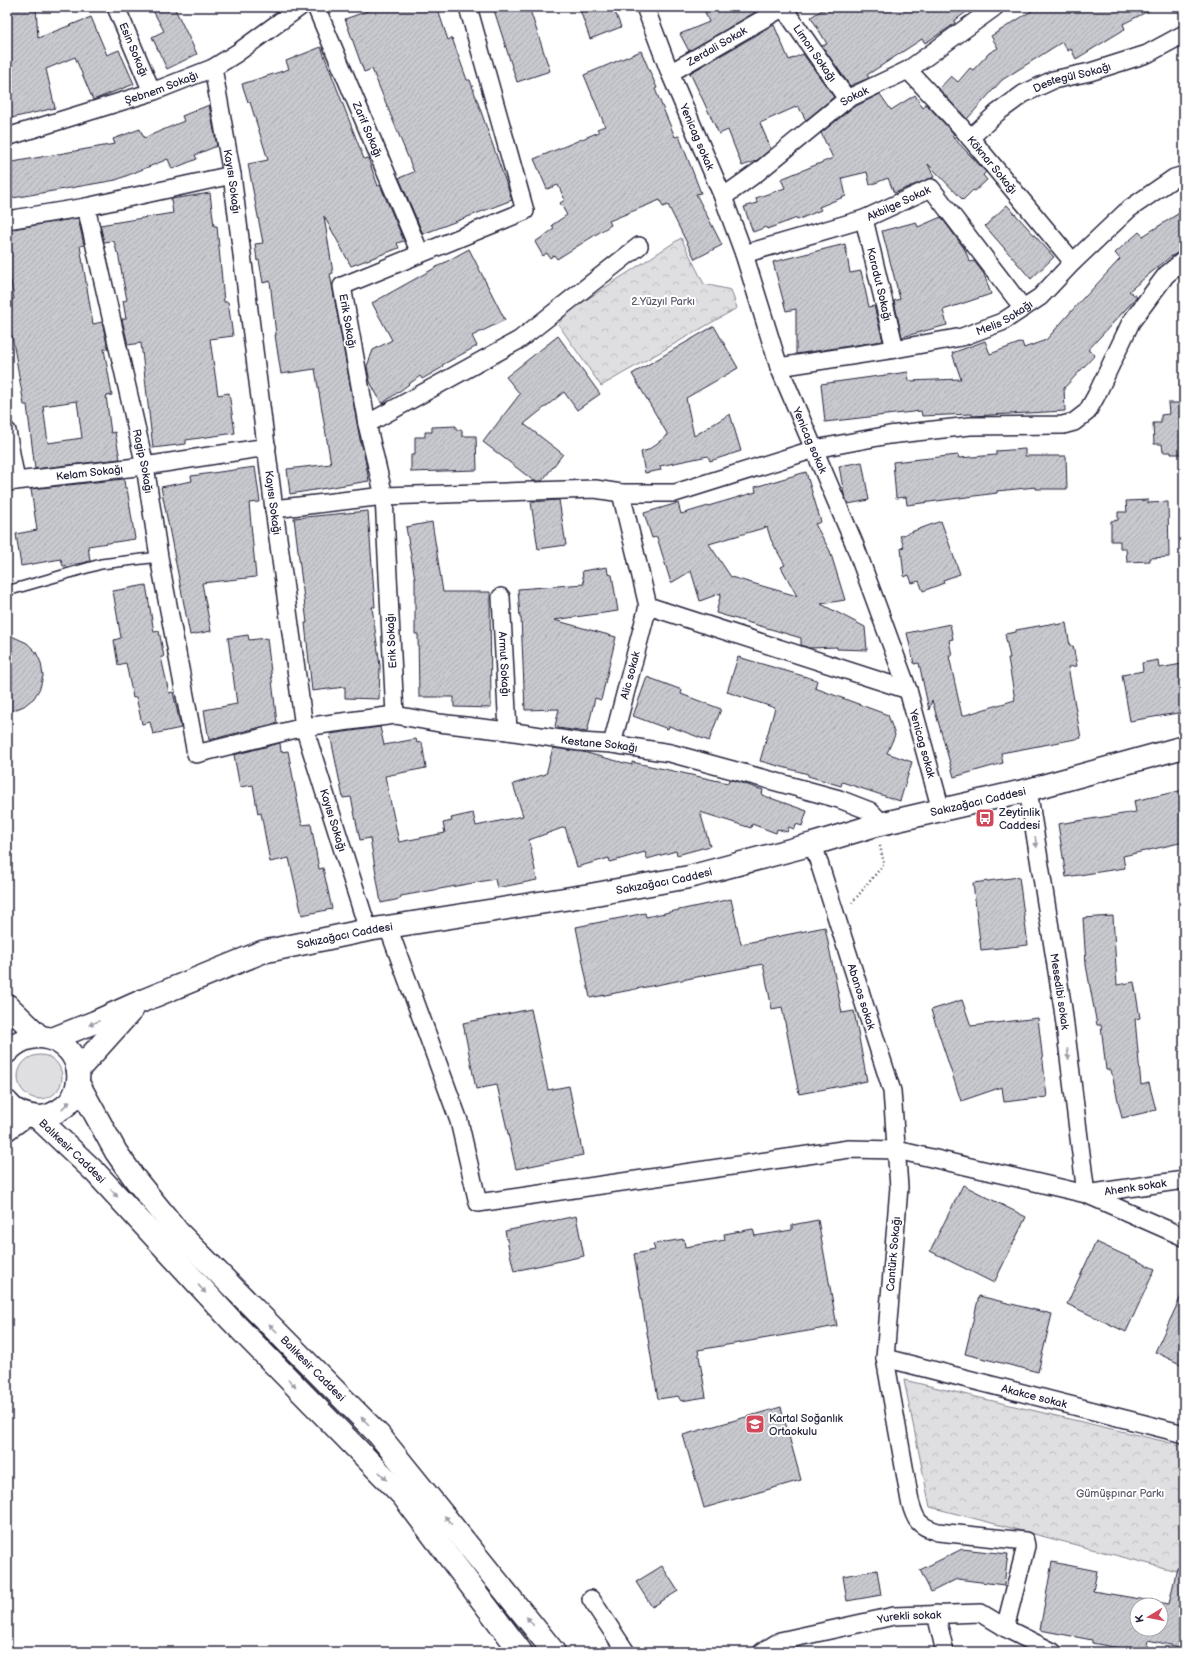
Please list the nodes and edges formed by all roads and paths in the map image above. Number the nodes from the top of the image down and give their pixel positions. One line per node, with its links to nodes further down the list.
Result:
1 (116, 7): 12 (street, Esin Sokağı)
2 (300, 7): 9 (street, Şebnem Sokağı)
3 (316, 7): 23 (street, Zarif Sokağı)
4 (468, 7): 23 (street, Erik Sokağı)
5 (645, 7): 11 (street, Yenicag sokak)
6 (784, 7): 11 (street, Zerdali Sokak); 13 (street, Limon Sokağı)
7 (995, 7): 10 (street, Sokak)
8 (1184, 34): 15 (street, Destegül Sokağı)
9 (213, 68): 12 (street, Şebnem Sokağı); 16 (street, Kayısı Sokağı)
10 (908, 70): 13 (street, Sokak); 15 (street, Köknar Sokağı)
11 (670, 73): 18 (street, Yenicag sokak)
12 (152, 92): 14 (street, Şebnem Sokağı)
13 (847, 99): 18 (street, Sokak)
14 (7, 137)
15 (970, 138): 26 (street, Köknar Sokağı)
16 (232, 175): 19 (street); 32 (street, Kayısı Sokağı)
17 (1184, 175): 26 (street, Melis Sokağı)
18 (723, 197): 24 (street, Yenicag sokak)
19 (86, 206): 21 (street); 34 (street, Ragip Sokağı)
20 (864, 219): 24 (street, Akbilge Sokak); 27 (street, Akbilge Sokak); 28 (street, Karadut Sokağı)
21 (7, 220)
22 (639, 246): 30 (street)
23 (420, 253): 30 (street, Erik Sokağı)
24 (744, 254): 29 (street, Yenicag sokak)
25 (1184, 260): 33 (street)
26 (1072, 262): 27 (street, Melis Sokağı)
27 (1023, 308): 28 (street, Melis Sokağı)
28 (895, 350): 29 (street, Melis Sokağı)
29 (779, 367): 33 (street, Yenicag sokak)
30 (367, 424): 37 (street, Erik Sokağı)
31 (7, 431): 35 (street)
32 (267, 447): 34 (street, Kelam Sokağı); 38 (street, Kayısı Sokağı)
33 (815, 449): 36 (street); 43 (street, Yenicag sokak)
34 (145, 466): 35 (street, Kelam Sokağı); 39 (street, Ragip Sokağı)
35 (12, 482)
36 (621, 493): 37 (street); 42 (street)
37 (384, 496): 38 (street); 44 (street, Erik Sokağı)
38 (274, 509): 45 (street, Kayısı Sokağı)
39 (159, 557): 40 (lane); 45 (street, Ragip Sokağı)
40 (7, 591)
41 (501, 596): 46 (street, Armut Sokağı)
42 (648, 606): 43 (street); 47 (street, Alic sokak)
43 (908, 690): 50 (street, Yenicag sokak)
44 (395, 715): 45 (street, Kestane Sokağı); 46 (street, Kestane Sokağı)
45 (304, 727): 54 (street, Kayısı Sokağı)
46 (508, 731): 47 (street, Kestane Sokağı)
47 (612, 744): 51 (street, Kestane Sokağı)
48 (1184, 747): 49 (main road, Sakızağacı Caddesi)
49 (1028, 790): 50 (main road, Sakızağacı Caddesi); 65 (street, Mesedibi sokak, one-way to 65)
50 (941, 810): 51 (main road, Sakızağacı Caddesi)
51 (879, 825): 52 (main road, Sakızağacı Caddesi); 53 (path)
52 (813, 844): 54 (main road, Sakızağacı Caddesi); 63 (street, Abanos sokak)
53 (851, 903)
54 (378, 928): 55 (main road, Sakızağacı Caddesi); 63 (street, Kayısı Sokağı)
55 (142, 1001): 57 (main road, Sakızağacı Caddesi, one-way to 57); 59 (main road)
56 (7, 1005): 57 (main road)
57 (46, 1037): 58 (main road, Sakızağacı Caddesi); 59 (main road, Balıkesir Caddesi)
58 (7, 1052)
59 (78, 1076): 61 (main road, one-way to 59); 73 (main road, Balıkesir Caddesi, one-way to 59)
60 (7, 1102): 61 (main road, Balıkesir Caddesi)
61 (33, 1116): 62 (street); 72 (main road, Balıkesir Caddesi, one-way to 72)
62 (7, 1132)
63 (897, 1150): 65 (street); 67 (street, Cantürk Sokağı)
64 (1184, 1180): 65 (street, Ahenk sokak)
65 (1086, 1194): 66 (street)
66 (1184, 1238)
67 (885, 1358): 68 (street, Akakce sokak); 71 (street, Cantürk Sokağı)
68 (1184, 1434)
69 (591, 1599): 74 (street)
70 (936, 1614): 71 (street, Yurekli sokak); 75 (street, Yurekli sokak); 76 (street)
71 (1005, 1628): 77 (street, Yurekli sokak)
72 (521, 1652)
73 (554, 1652)
74 (626, 1652)
75 (762, 1652)
76 (945, 1652)
77 (1053, 1652)

